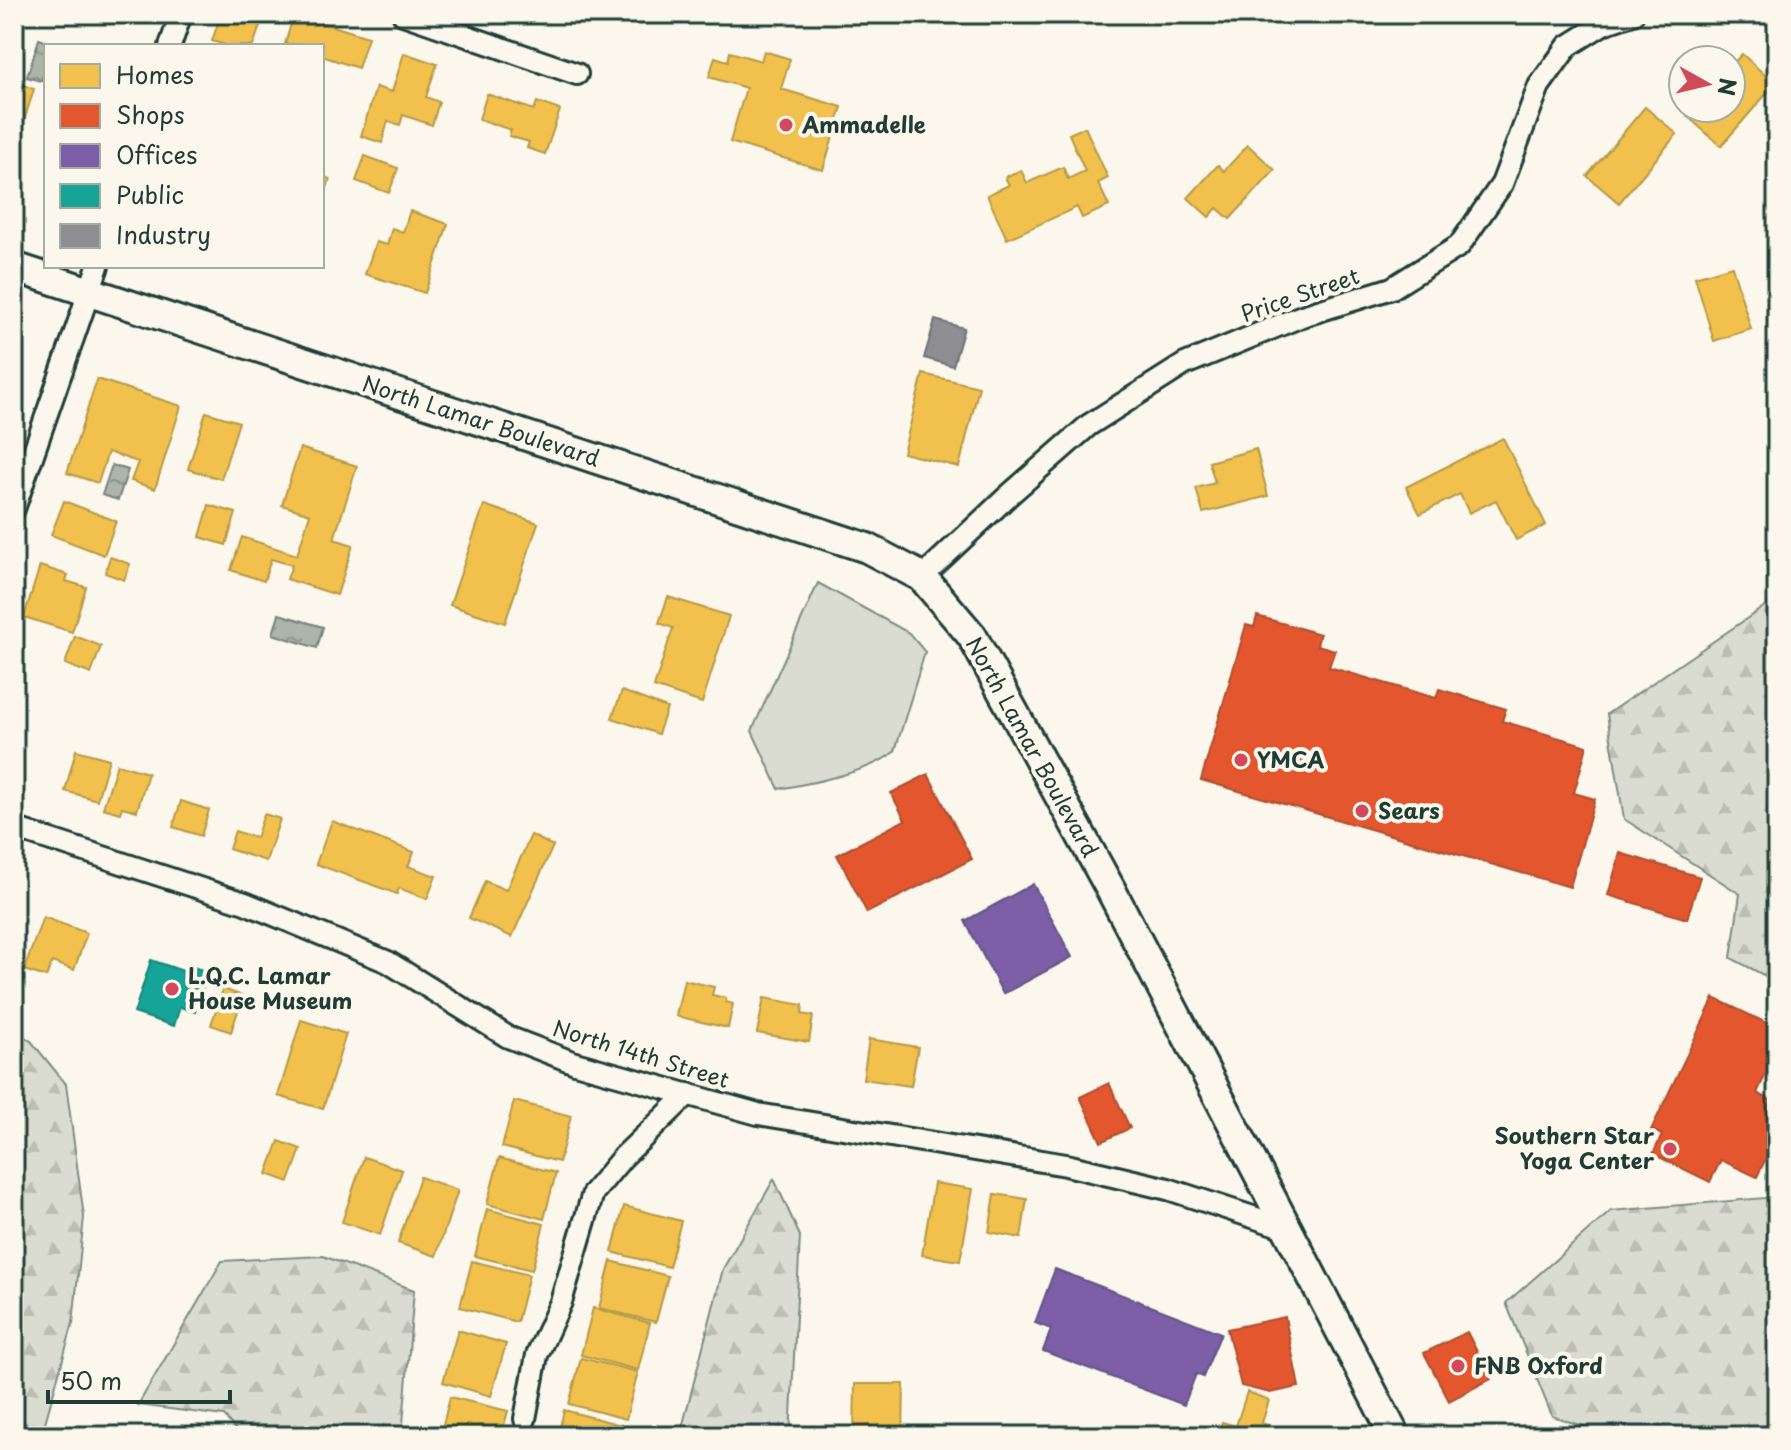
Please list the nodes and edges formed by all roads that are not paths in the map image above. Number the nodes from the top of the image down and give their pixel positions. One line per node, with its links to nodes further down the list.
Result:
1 (181, 14): 4 (street)
2 (403, 14): 5 (street)
3 (1633, 14): 9 (street, Price Street)
4 (171, 44)
5 (577, 74)
6 (14, 267): 7 (street, North Lamar Boulevard)
7 (94, 279): 8 (street); 9 (street, North Lamar Boulevard)
8 (14, 509)
9 (922, 577): 12 (street, North Lamar Boulevard)
10 (14, 828): 11 (street, North 14th Street)
11 (688, 1094): 12 (street, North 14th Street); 13 (street)
12 (1286, 1228): 14 (street, North Lamar Boulevard)
13 (525, 1419)
14 (1395, 1436)

